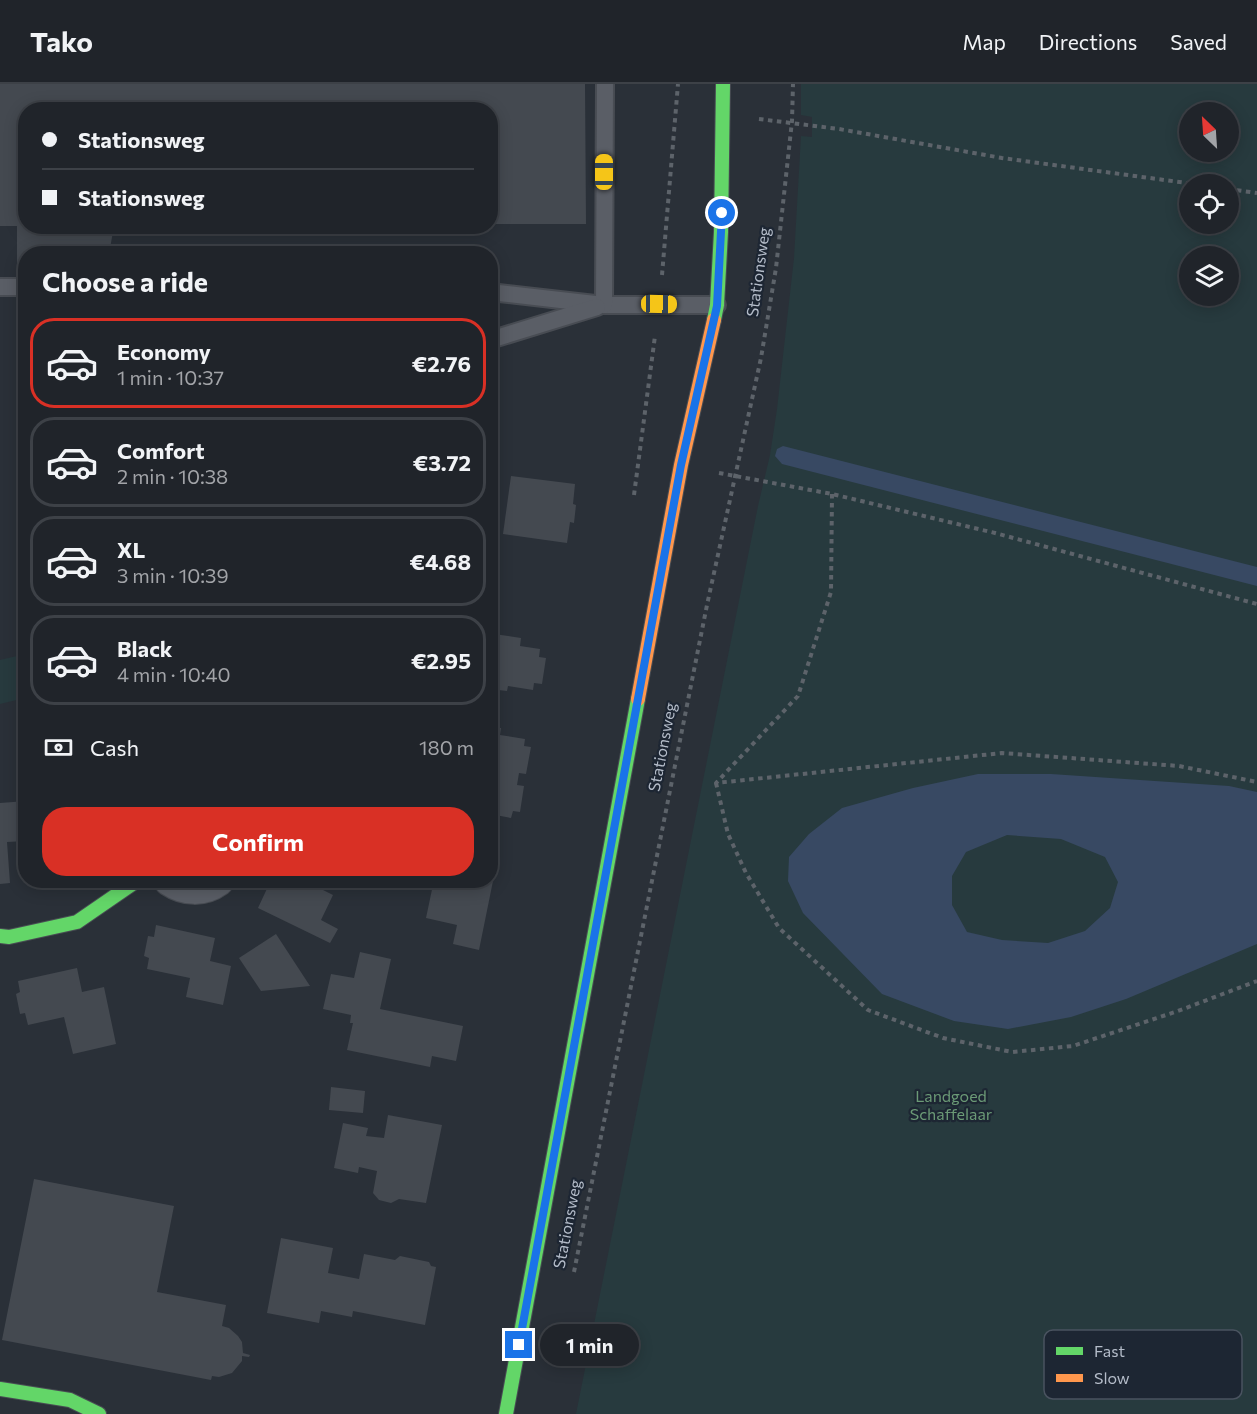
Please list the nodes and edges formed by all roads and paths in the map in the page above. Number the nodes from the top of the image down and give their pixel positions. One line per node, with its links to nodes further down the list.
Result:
1 (605, 84): 14 (lane)
2 (678, 84): 13 (path)
3 (723, 84): 5 (main road, Stationsweg)
4 (793, 84): 6 (path, Stationsweg)
5 (722, 116): 6 (path); 15 (main road, Stationsweg)
6 (792, 122): 7 (path); 17 (path, Stationsweg)
7 (1179, 182)
8 (1239, 191): 9 (path)
9 (1257, 194)
10 (18, 287): 11 (lane)
11 (0, 288)
12 (498, 293): 14 (lane)
13 (659, 304): 14 (lane); 15 (lane); 19 (path)
14 (604, 305): 16 (lane)
15 (717, 306): 29 (main road, Stationsweg)
16 (498, 338)
17 (735, 477): 18 (path); 26 (path, Stationsweg)
18 (832, 494): 20 (path); 22 (path)
19 (633, 503)
20 (1257, 604)
21 (1257, 782): 22 (path)
22 (716, 783): 25 (path)
23 (126, 888): 24 (main road)
24 (0, 936)
25 (1257, 981)
26 (574, 1273)
27 (0, 1389): 28 (main road)
28 (99, 1414)
29 (506, 1414)

